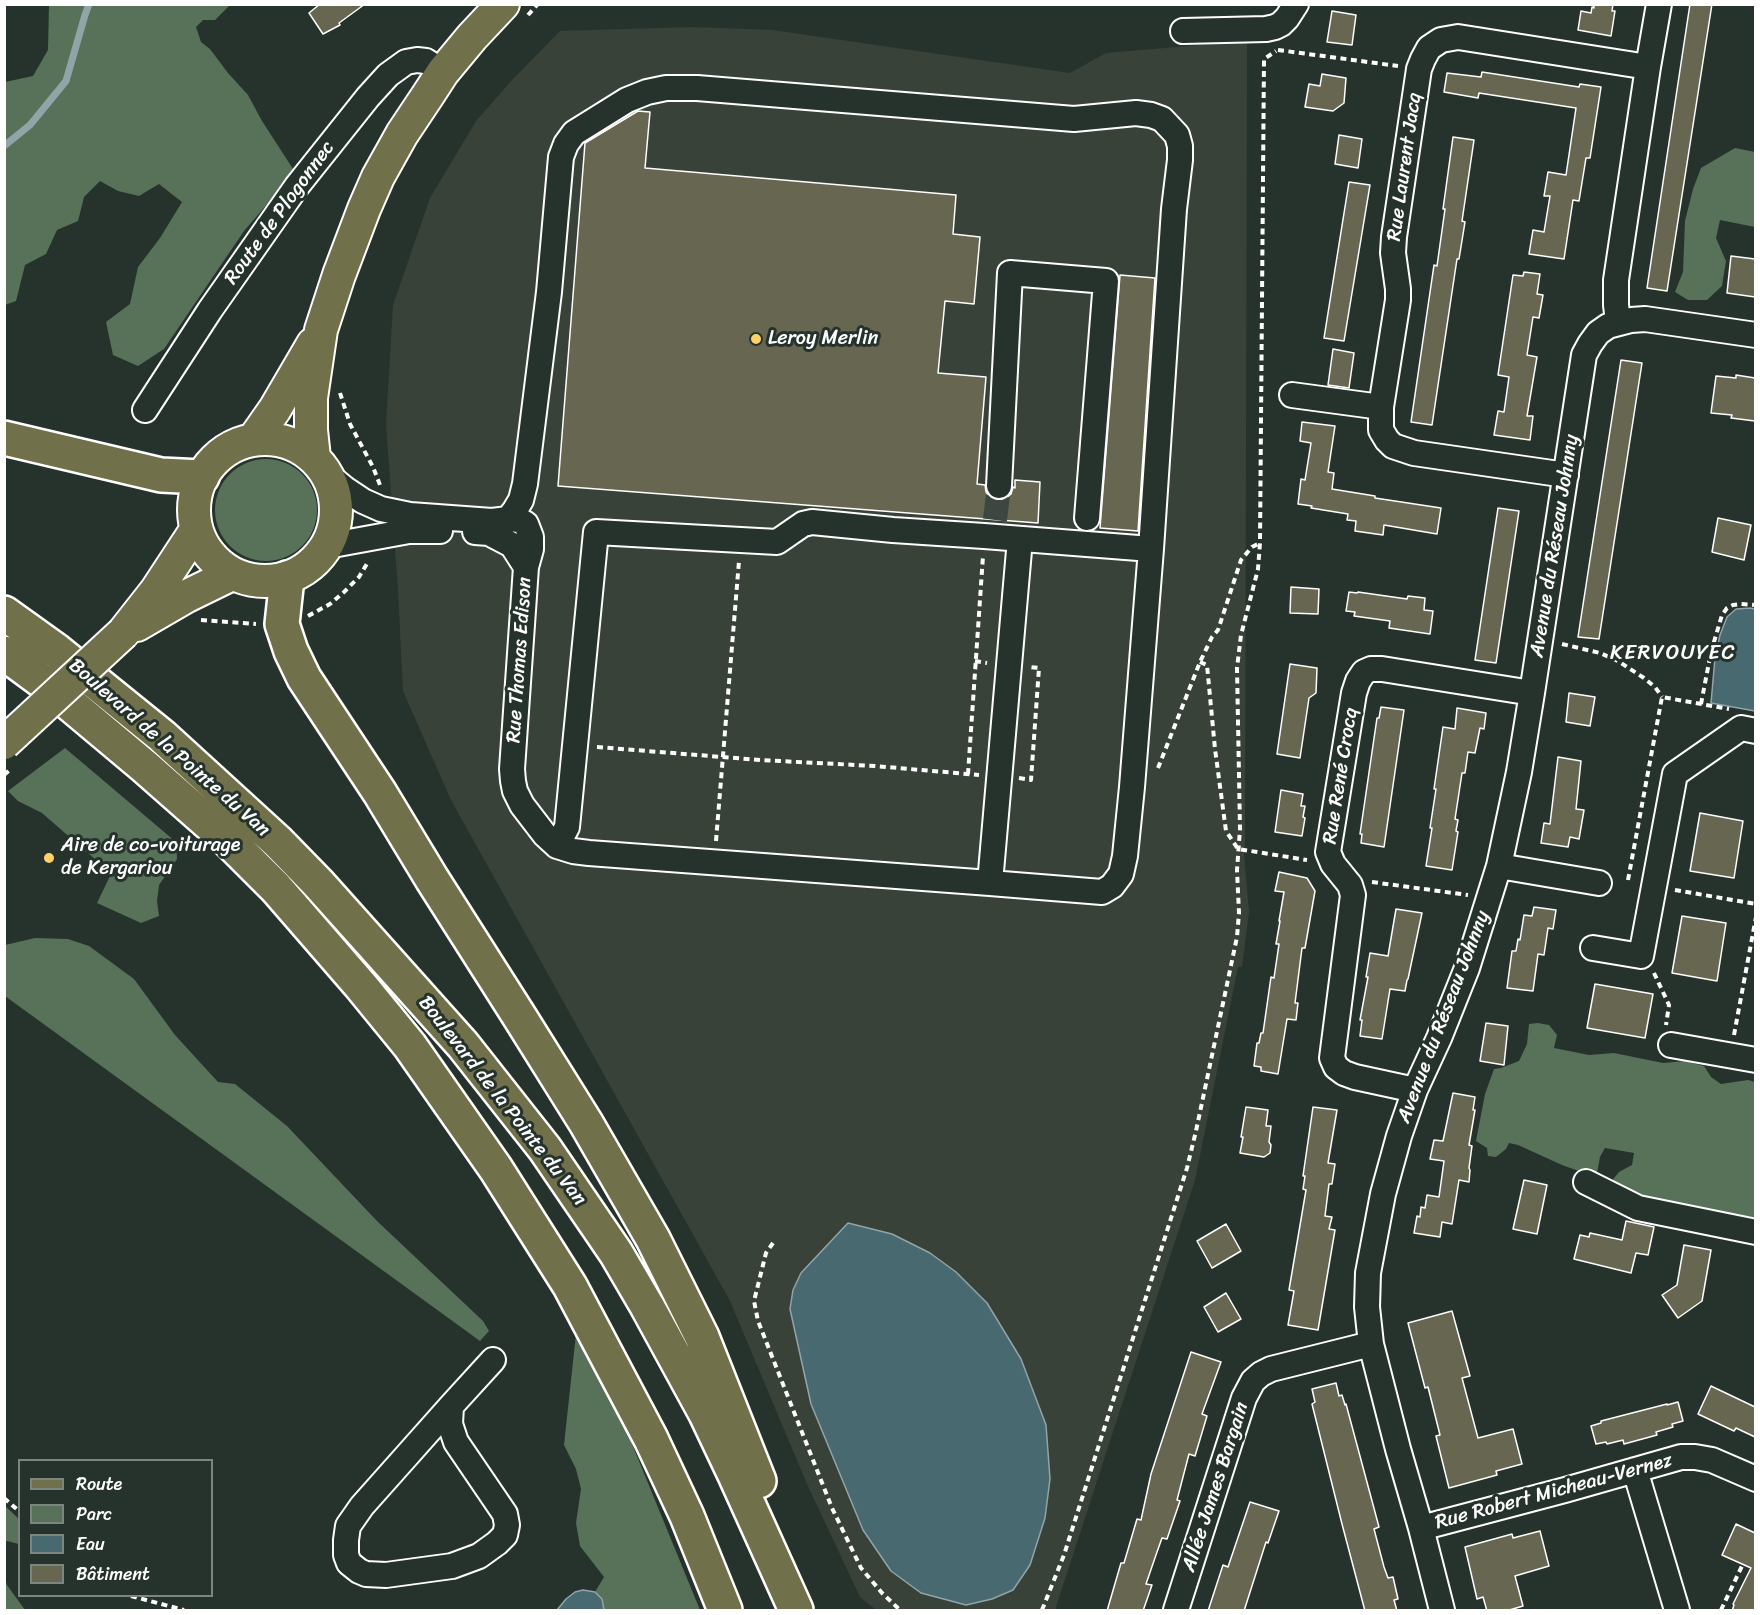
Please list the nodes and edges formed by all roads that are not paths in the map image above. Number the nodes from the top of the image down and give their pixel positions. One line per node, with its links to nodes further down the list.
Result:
1 (1296, 4): 4 (street)
2 (1659, 4): 5 (street)
3 (513, 12): 6 (main road)
4 (1183, 31)
5 (1648, 67): 7 (street); 11 (street, Rue Laurent Jacq)
6 (443, 72): 8 (main road); 12 (street, Route de Plogonnec)
7 (1618, 322): 9 (street); 16 (street, Avenue du Réseau Johnny)
8 (321, 330): 14 (main road); 15 (main road)
9 (1755, 335)
10 (1292, 395): 11 (street)
11 (1381, 407): 16 (street, Rue Laurent Jacq)
12 (145, 410)
13 (4, 438): 17 (highway)
14 (254, 439): 15 (main road); 17 (main road)
15 (321, 466): 19 (street); 24 (main road)
16 (1566, 475): 33 (street, Avenue du Réseau Johnny)
17 (201, 477): 20 (main road)
18 (999, 486): 21 (street)
19 (508, 519): 22 (street); 25 (street); 26 (street)
20 (196, 530): 27 (main road); 30 (main road)
21 (1086, 530): 23 (street); 25 (street)
22 (489, 533): 24 (street); 26 (street, Rue Thomas Edison)
23 (1020, 538): 37 (street); 39 (street)
24 (327, 546): 28 (main road)
25 (1151, 549): 39 (street)
26 (526, 567): 37 (street, Rue Thomas Edison)
27 (232, 574): 28 (main road); 30 (main road)
28 (287, 578): 55 (highway)
29 (4, 613): 54 (highway, Boulevard de la Pointe du Van)
30 (123, 633): 35 (main road, bridge)
31 (4, 653): 36 (highway, Boulevard de la Pointe du Van)
32 (4, 678): 36 (highway)
33 (1532, 693): 38 (street, Avenue du Réseau Johnny); 44 (street, Rue René Crocq)
34 (1755, 730): 41 (street)
35 (4, 743)
36 (145, 767): 53 (highway, Boulevard de la Pointe du Van)
37 (557, 846): 39 (street)
38 (1499, 866): 40 (street); 44 (street, Avenue du Réseau Johnny)
39 (990, 883)
40 (1599, 884)
41 (1593, 948)
42 (1671, 1045): 43 (street)
43 (1755, 1060)
44 (1415, 1090): 47 (street, Avenue du Réseau Johnny)
45 (1586, 1182): 46 (street)
46 (1755, 1232)
47 (1371, 1344): 52 (street, Avenue du Réseau Johnny); 56 (street, Allée James Bargain)
48 (493, 1360): 49 (street)
49 (451, 1406): 49 (street)
50 (1635, 1470): 51 (street, Rue Robert Micheau-Vernez); 52 (street, Rue Robert Micheau-Vernez); 58 (street)
51 (1755, 1479)
52 (1421, 1528): 57 (street, Avenue du Réseau Johnny)
53 (725, 1611)
54 (796, 1611)
55 (802, 1611)
56 (1176, 1611)
57 (1442, 1611)
58 (1677, 1611)

